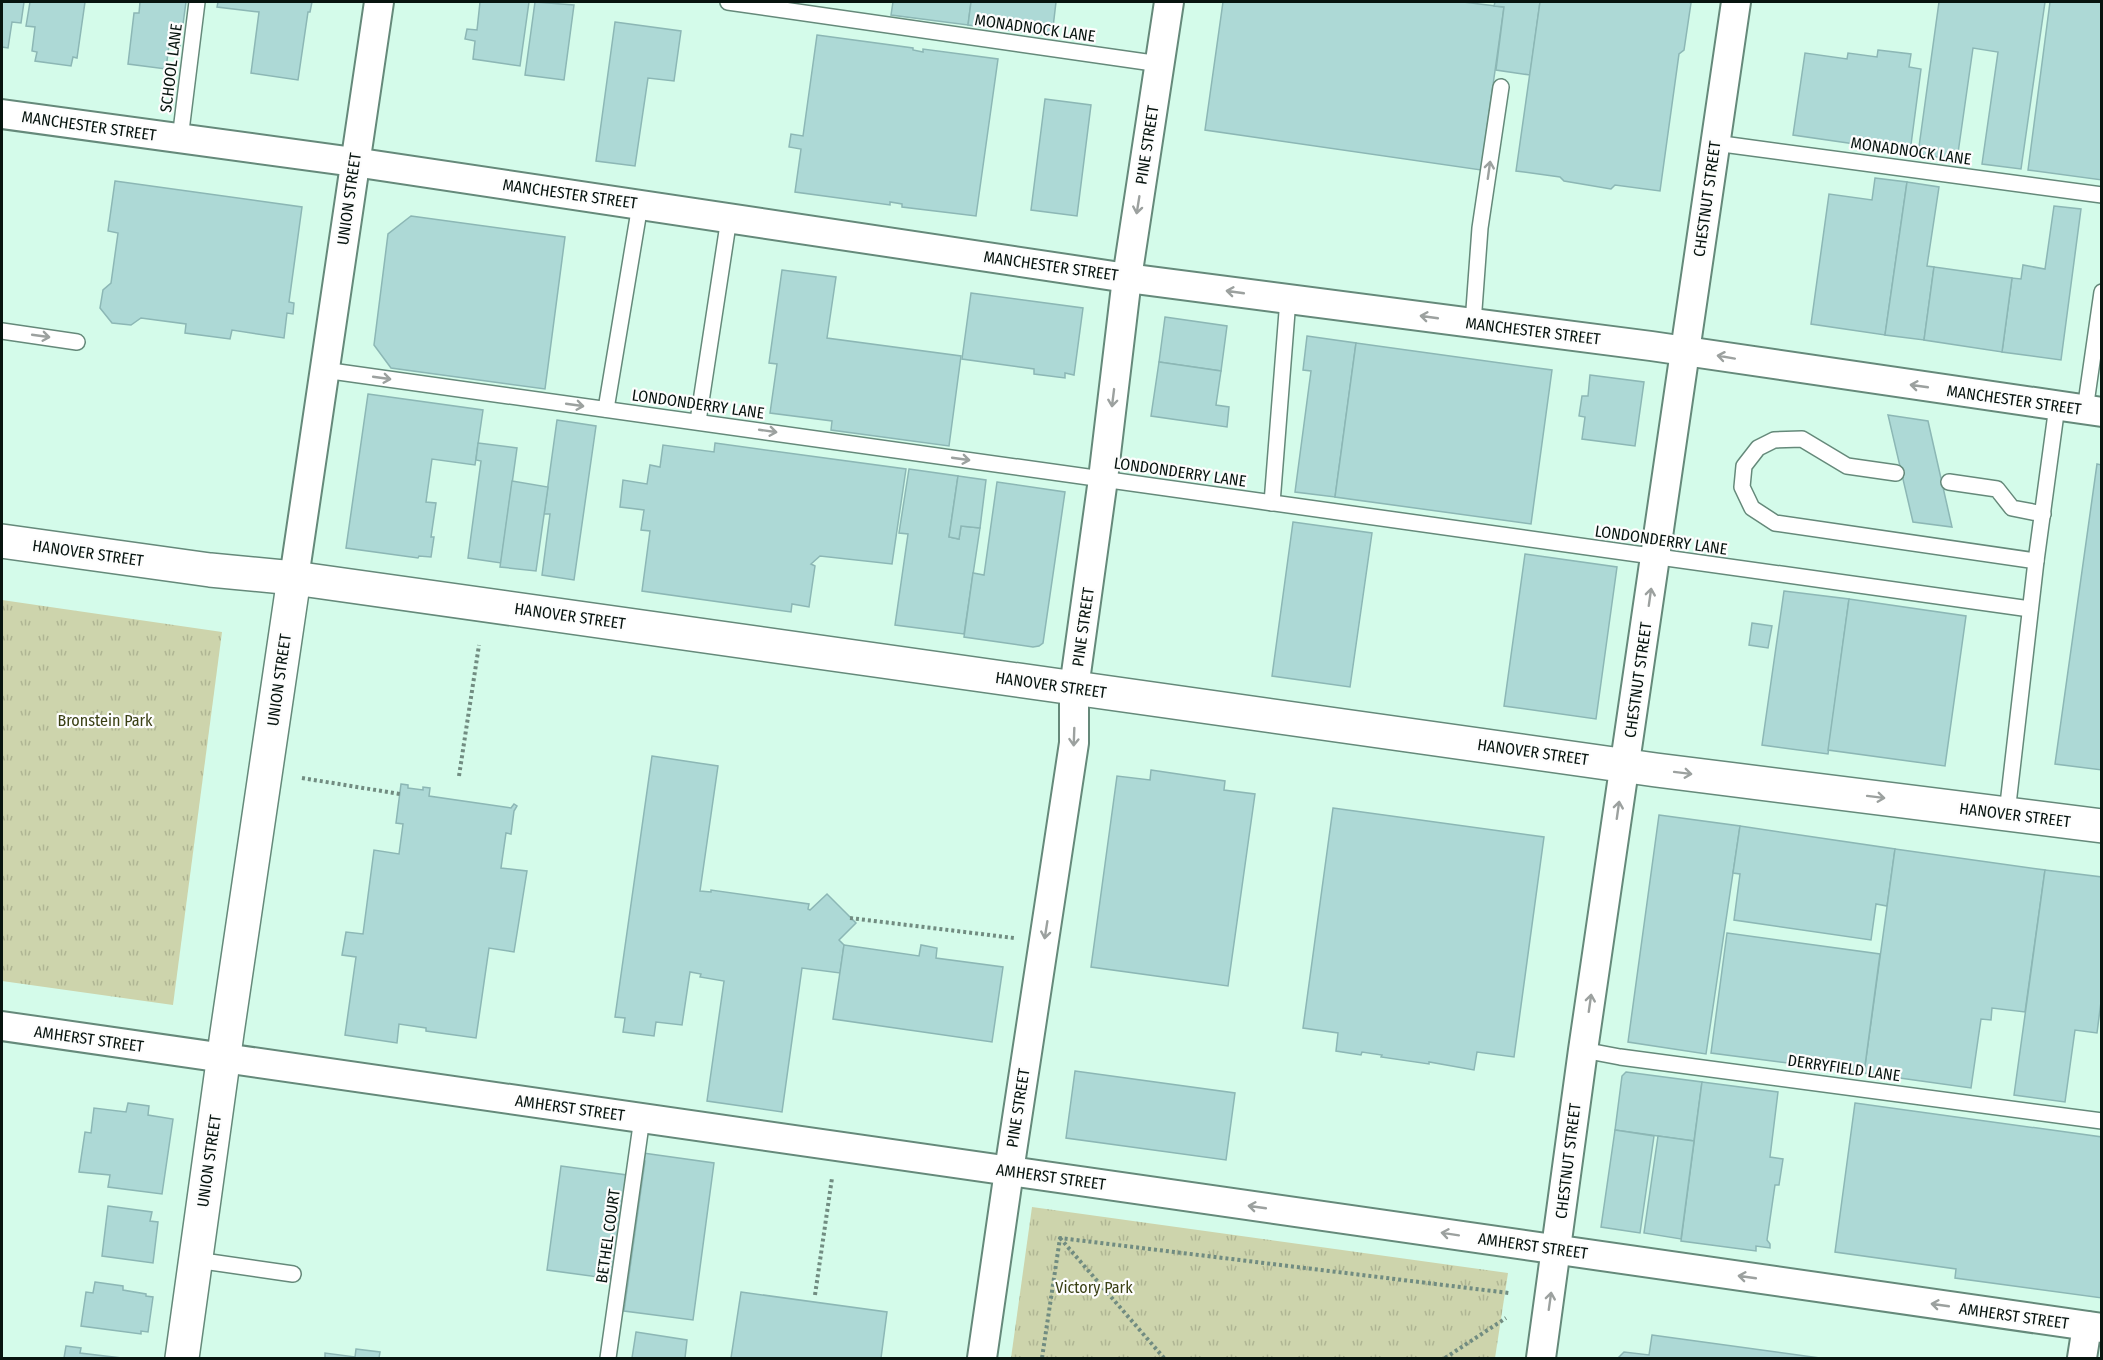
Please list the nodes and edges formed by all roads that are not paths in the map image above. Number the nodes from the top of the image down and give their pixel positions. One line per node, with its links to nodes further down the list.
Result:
1 (197, 2): 9 (lane, SCHOOL LANE)
2 (379, 2): 11 (street, UNION STREET)
3 (728, 2): 6 (lane, MONADNOCK LANE)
4 (1169, 2): 6 (street, PINE STREET)
5 (1736, 2): 10 (street, CHESTNUT STREET)
6 (1160, 64): 15 (street, PINE STREET, one-way to 15)
7 (1501, 87): 18 (lane, one-way to 7)
8 (2, 114): 9 (street, MANCHESTER STREET)
9 (180, 139): 11 (street, MANCHESTER STREET)
10 (1715, 143): 12 (lane, MONADNOCK LANE); 21 (street, CHESTNUT STREET)
11 (354, 162): 13 (street, MANCHESTER STREET); 22 (street, UNION STREET)
12 (2102, 195)
13 (640, 205): 14 (street, MANCHESTER STREET); 24 (lane)
14 (729, 218): 15 (street, MANCHESTER STREET); 26 (lane)
15 (1127, 278): 17 (street, MANCHESTER STREET, one-way to 15); 28 (street, PINE STREET, one-way to 28)
16 (2102, 292): 25 (lane)
17 (1288, 299): 18 (street, MANCHESTER STREET, one-way to 17); 30 (lane)
18 (1473, 323): 21 (street, MANCHESTER STREET)
19 (2, 331): 20 (lane, one-way to 20)
20 (77, 342)
21 (1686, 351): 23 (street, MANCHESTER STREET, one-way to 21); 33 (street, CHESTNUT STREET)
22 (324, 370): 24 (lane, LONDONDERRY LANE, one-way to 24); 35 (street, UNION STREET)
23 (2057, 406): 25 (street, MANCHESTER STREET); 31 (lane)
24 (606, 409): 26 (lane, LONDONDERRY LANE)
25 (2093, 411)
26 (698, 421): 28 (lane, LONDONDERRY LANE, one-way to 28)
27 (1896, 474): 34 (lane)
28 (1103, 479): 30 (lane, LONDONDERRY LANE); 37 (street, PINE STREET)
29 (1949, 482): 31 (lane)
30 (1272, 503): 33 (lane, LONDONDERRY LANE)
31 (2043, 514): 34 (lane)
32 (2, 541): 35 (street, HANOVER STREET)
33 (1656, 558): 36 (lane, LONDONDERRY LANE); 38 (street, CHESTNUT STREET, one-way to 33)
34 (2036, 561): 36 (lane)
35 (294, 578): 37 (street, HANOVER STREET); 43 (street, UNION STREET)
36 (2030, 609): 39 (lane)
37 (1074, 688): 38 (street, HANOVER STREET); 46 (street, PINE STREET, one-way to 46)
38 (1625, 765): 39 (street, HANOVER STREET, one-way to 39); 42 (street, CHESTNUT STREET, one-way to 38)
39 (2007, 813): 40 (street, HANOVER STREET)
40 (2102, 826)
41 (2, 1026): 43 (street, AMHERST STREET)
42 (1583, 1050): 45 (lane, DERRYFIELD LANE); 47 (street, CHESTNUT STREET)
43 (224, 1058): 44 (street, AMHERST STREET); 48 (street, UNION STREET)
44 (642, 1118): 46 (street, AMHERST STREET); 52 (lane, BETHEL COURT)
45 (2102, 1121)
46 (1009, 1171): 47 (street, AMHERST STREET, one-way to 46); 53 (street, PINE STREET)
47 (1557, 1250): 50 (street, AMHERST STREET, one-way to 47); 54 (street, CHESTNUT STREET, one-way to 47)
48 (196, 1260): 49 (lane); 51 (street, UNION STREET)
49 (294, 1274)
50 (2094, 1327): 55 (street)
51 (182, 1359)
52 (608, 1359)
53 (982, 1359)
54 (1541, 1359)
55 (2082, 1359)

